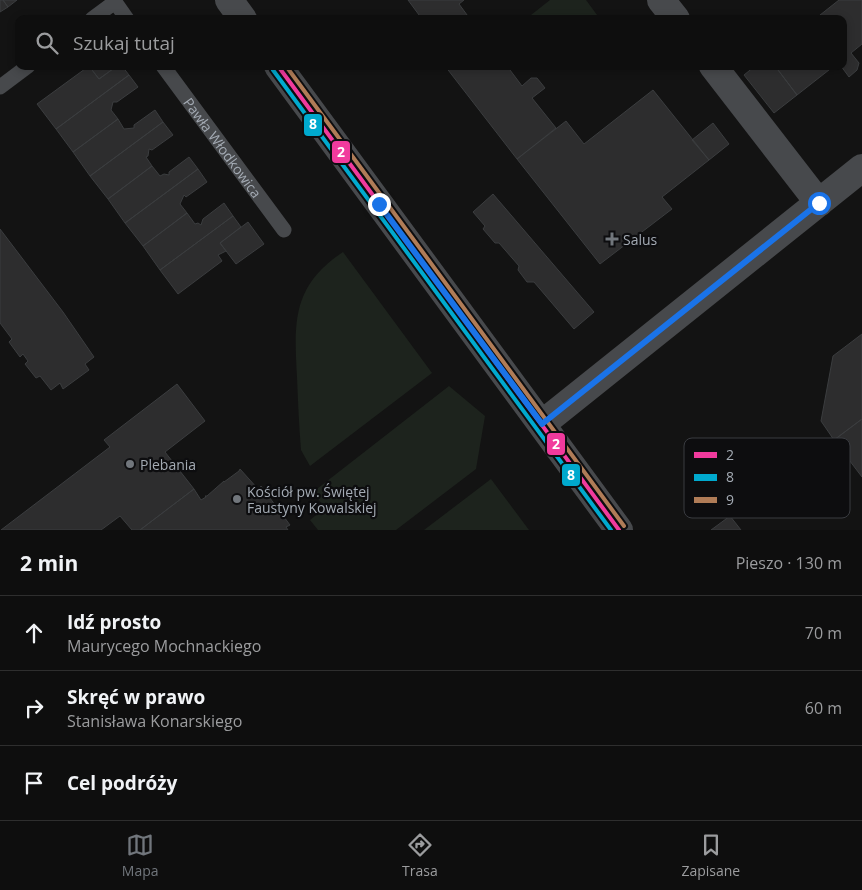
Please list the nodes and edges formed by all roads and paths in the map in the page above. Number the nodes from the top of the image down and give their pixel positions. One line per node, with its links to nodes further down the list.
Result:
1 (229, 0): 5 (street)
2 (661, 0): 6 (street)
3 (97, 15): 4 (lane)
4 (124, 15)
5 (240, 15)
6 (673, 15)
7 (23, 70): 11 (lane)
8 (165, 70): 14 (lane, Pawła Włodkowica)
9 (281, 70): 15 (street)
10 (716, 70): 13 (street)
11 (0, 87)
12 (862, 168): 13 (street)
13 (819, 203): 15 (street)
14 (284, 230)
15 (542, 424): 16 (street)
16 (619, 530)

